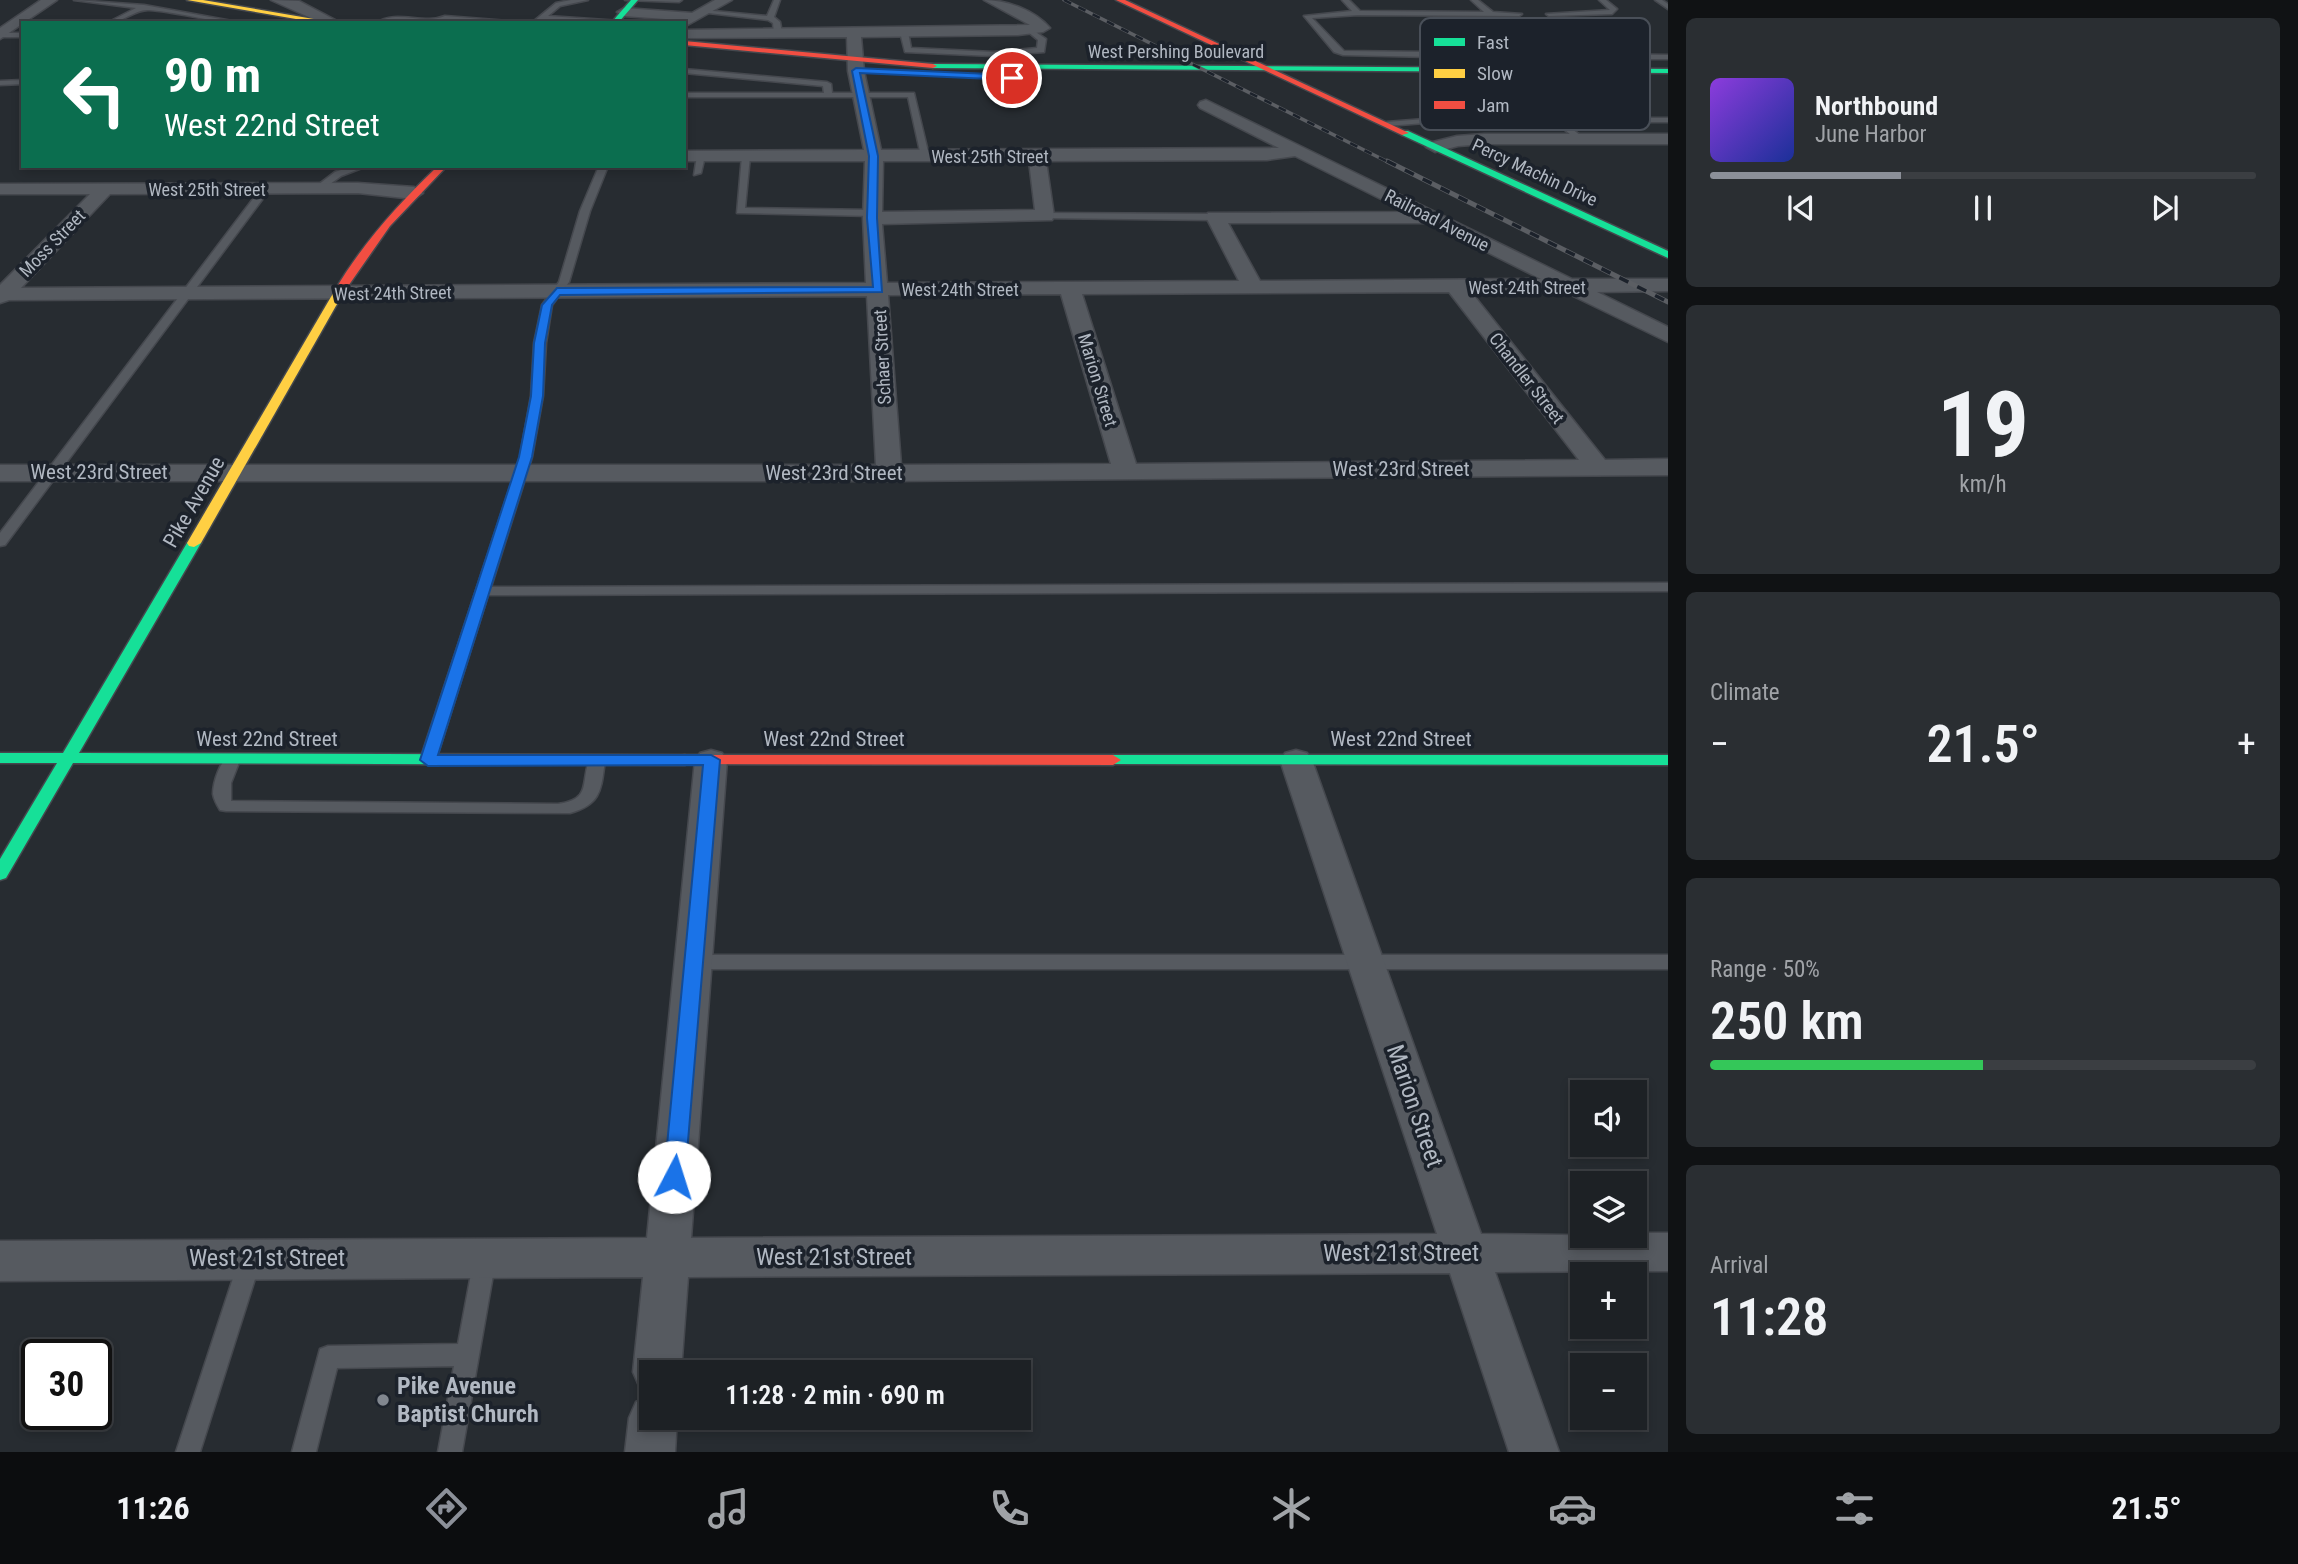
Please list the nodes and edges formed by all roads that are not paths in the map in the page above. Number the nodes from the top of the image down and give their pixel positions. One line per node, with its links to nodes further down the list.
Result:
1 (50, 0): 34 (street)
2 (77, 0): 14 (lane)
3 (190, 0): 26 (main road)
4 (278, 0): 27 (street)
5 (587, 0): 23 (lane); 32 (lane)
6 (724, 0): 17 (street)
7 (777, 0): 22 (lane)
8 (991, 0): 33 (street)
9 (1119, 0): 45 (main road, Percy Machin Drive)
10 (1345, 0): 18 (lane)
11 (1474, 0): 19 (lane)
12 (1602, 0): 21 (lane)
13 (1658, 0): 15 (lane)
14 (144, 7): 24 (lane); 25 (lane)
15 (1668, 7)
16 (626, 9): 17 (street); 23 (lane)
17 (686, 12): 22 (lane)
18 (1358, 13): 19 (lane); 41 (lane)
19 (1491, 14): 20 (lane)
20 (1520, 14)
21 (1549, 15)
22 (770, 18): 35 (lane)
23 (568, 19): 32 (lane)
24 (114, 21)
25 (228, 21)
26 (321, 21)
27 (330, 21)
28 (383, 21): 29 (lane)
29 (412, 21)
30 (440, 21): 31 (lane)
31 (476, 21)
32 (538, 21)
33 (1037, 29): 37 (street); 37 (lane)
34 (7, 31)
35 (778, 33): 36 (street); 38 (street)
36 (854, 33): 37 (street); 44 (street, Schaer Street)
37 (904, 33)
38 (686, 34)
39 (686, 43): 44 (main road, West Pershing Boulevard)
40 (686, 54): 44 (main road, West Pershing Boulevard)
41 (1420, 55)
42 (1650, 57): 43 (lane)
43 (1668, 57)
44 (856, 65): 45 (main road, West Pershing Boulevard); 52 (main road, West Pershing Boulevard); 58 (street, Schaer Street)
45 (1269, 70): 47 (main road, West Pershing Boulevard); 52 (main road, Percy Machin Drive)
46 (686, 71): 57 (lane)
47 (1420, 71)
48 (1650, 71): 49 (main road, West Pershing Boulevard)
49 (1668, 71)
50 (1650, 79): 51 (main road, West Pershing Boulevard)
51 (1668, 79)
52 (1291, 80): 53 (main road, West Pershing Boulevard); 63 (main road, Percy Machin Drive)
53 (1420, 80)
54 (21, 82): 55 (lane)
55 (0, 83)
56 (686, 95): 57 (lane)
57 (828, 95): 58 (lane)
58 (861, 95): 70 (street, Schaer Street); 71 (lane)
59 (1206, 105): 68 (street, Railroad Avenue)
60 (1650, 120): 61 (lane)
61 (1668, 120)
62 (1420, 121): 63 (lane)
63 (1387, 124): 67 (main road, Percy Machin Drive)
64 (1570, 130): 65 (lane)
65 (1581, 139): 66 (street); 67 (street)
66 (1668, 139)
67 (1435, 147): 86 (main road, Percy Machin Drive)
68 (1296, 151): 72 (street, West 25th Street); 85 (street, Railroad Avenue)
69 (746, 156): 70 (street, West 25th Street); 73 (street, West 25th Street); 82 (lane)
70 (874, 156): 71 (street, West 25th Street); 82 (street, Schaer Street)
71 (925, 156): 72 (street, West 25th Street)
72 (1037, 156): 83 (street)
73 (694, 162)
74 (357, 168): 77 (lane)
75 (441, 168): 81 (main road, Pike Avenue)
76 (603, 168): 93 (lane)
77 (319, 188): 80 (street, West 25th Street); 81 (street, West 25th Street)
78 (0, 189): 79 (street, West 25th Street)
79 (105, 189): 80 (street, West 25th Street); 96 (street, Moss Street)
80 (265, 189): 95 (lane)
81 (414, 193): 94 (main road, Pike Avenue)
82 (872, 215): 83 (street); 92 (street, Schaer Street)
83 (1045, 216): 84 (lane)
84 (1215, 217): 85 (street); 90 (street)
85 (1434, 218): 89 (street, Railroad Avenue)
86 (1668, 255)
87 (1668, 285): 89 (street, West 24th Street)
88 (1456, 287): 89 (street, West 24th Street); 90 (street, West 24th Street); 99 (street, Chandler Street)
89 (1571, 287): 97 (street, Railroad Avenue)
90 (1253, 288): 91 (street, West 24th Street)
91 (1070, 289): 92 (street, West 24th Street); 100 (street, Marion Street)
92 (879, 290): 93 (street, West 24th Street); 104 (street, Schaer Street)
93 (557, 291): 94 (street, West 24th Street); 105 (lane)
94 (338, 293): 95 (street, West 24th Street); 102 (main road, Pike Avenue)
95 (187, 294): 96 (street, West 24th Street); 101 (lane)
96 (1, 295)
97 (1668, 335)
98 (1668, 467): 99 (street, West 23rd Street)
99 (1598, 468): 100 (street, West 23rd Street)
100 (1126, 471): 104 (street, West 23rd Street)
101 (52, 472): 102 (street, West 23rd Street); 103 (street, West 23rd Street); 106 (lane)
102 (236, 472): 105 (street, West 23rd Street); 110 (main road, Pike Avenue)
103 (0, 473)
104 (889, 473): 105 (street, West 23rd Street)
105 (520, 474): 108 (lane)
106 (0, 542)
107 (1668, 587): 108 (lane)
108 (481, 591): 112 (lane)
109 (0, 758): 110 (main road, West 22nd Street)
110 (66, 760): 111 (main road, West 22nd Street); 117 (main road, Pike Avenue)
111 (232, 760): 112 (main road, West 22nd Street); 113 (lane)
112 (428, 760): 113 (main road, West 22nd Street)
113 (597, 760): 114 (main road, West 22nd Street)
114 (711, 760): 115 (main road, West 22nd Street); 118 (street)
115 (1296, 760): 116 (main road, West 22nd Street); 119 (street, Marion Street)
116 (1668, 760)
117 (0, 874)
118 (694, 962): 119 (lane); 125 (street)
119 (1365, 962): 120 (lane); 122 (street, Marion Street)
120 (1668, 962)
121 (1668, 1252): 122 (street, West 21st Street)
122 (1465, 1253): 125 (street, West 21st Street); 134 (street, Marion Street)
123 (251, 1258): 124 (street, West 21st Street); 126 (street, West 21st Street); 130 (lane)
124 (485, 1258): 125 (street, West 21st Street); 127 (lane)
125 (667, 1258): 128 (street)
126 (0, 1261)
127 (467, 1355): 131 (lane); 132 (lane)
128 (658, 1360)
129 (652, 1430): 133 (street)
130 (188, 1452)
131 (304, 1452)
132 (450, 1452)
133 (650, 1452)
134 (1534, 1452)

